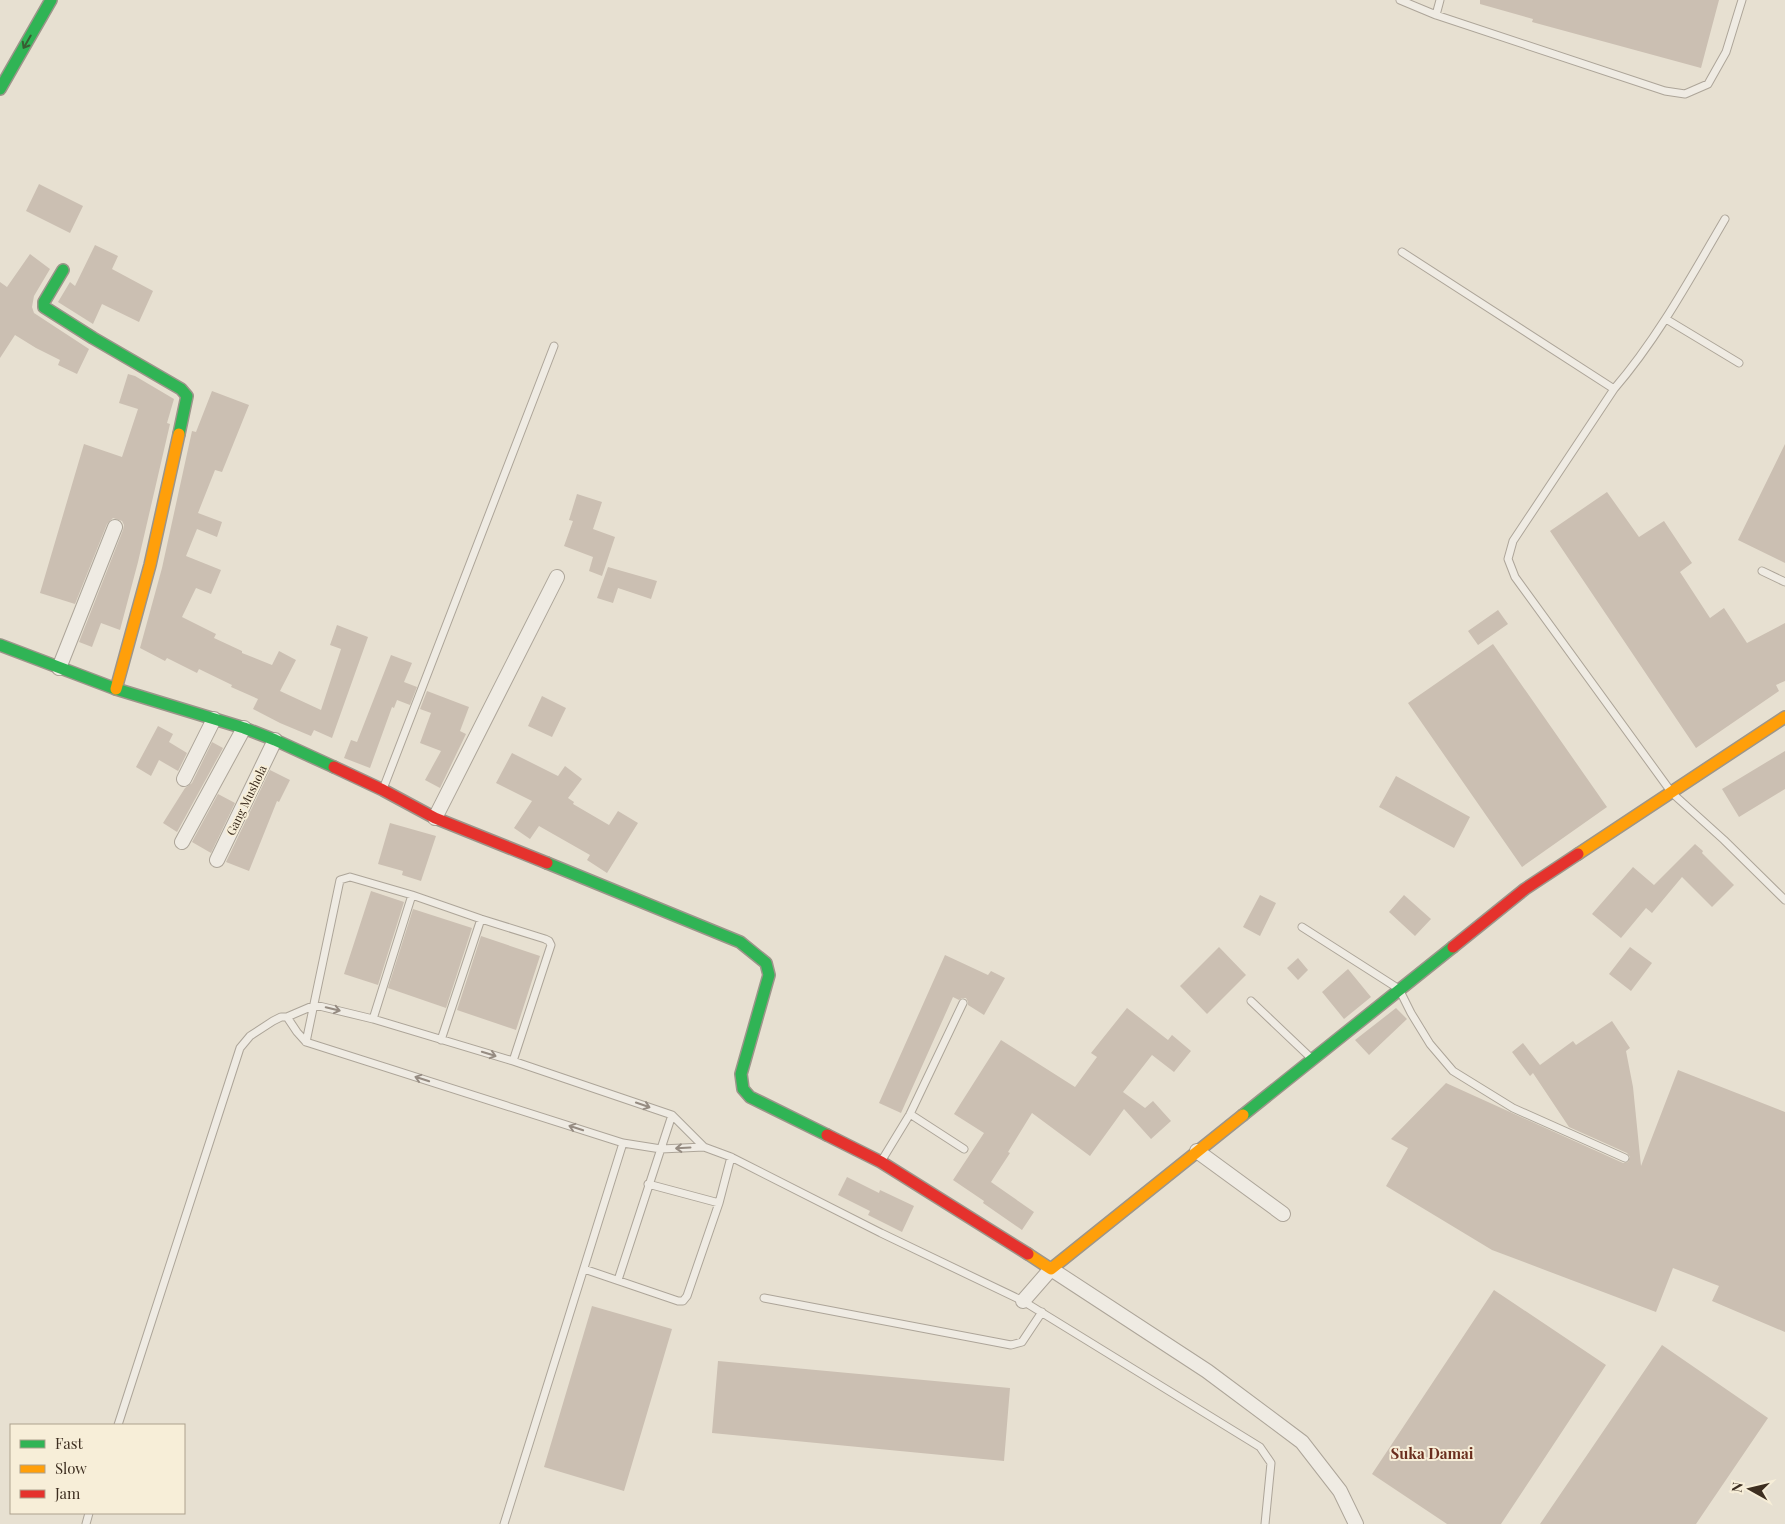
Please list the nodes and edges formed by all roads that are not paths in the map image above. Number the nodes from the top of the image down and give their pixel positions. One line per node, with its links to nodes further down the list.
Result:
1 (51, 0): 6 (main road, one-way to 6)
2 (1400, 0): 5 (lane)
3 (1440, 0): 5 (lane)
4 (1742, 0): 5 (lane)
5 (1436, 15)
6 (0, 89)
7 (1725, 219): 10 (lane)
8 (1402, 252): 13 (lane)
9 (64, 270): 20 (main road)
10 (1666, 319): 12 (lane); 13 (lane)
11 (554, 346): 26 (lane)
12 (1740, 363)
13 (1614, 389): 27 (lane)
14 (115, 527): 19 (street)
15 (1762, 571): 17 (lane)
16 (557, 577): 28 (street)
17 (1785, 582)
18 (0, 645): 19 (main road)
19 (59, 668): 20 (main road)
20 (116, 689): 22 (main road)
21 (1785, 717): 27 (main road)
22 (214, 720): 23 (main road); 25 (street)
23 (244, 728): 24 (main road); 29 (street)
24 (275, 740): 26 (main road); 30 (street, Gang Mushola)
25 (184, 779)
26 (383, 790): 28 (main road)
27 (1672, 793): 32 (lane); 35 (main road)
28 (435, 818): 54 (main road)
29 (182, 842)
30 (217, 860)
31 (412, 895): 33 (lane); 38 (lane); 40 (lane)
32 (1785, 900)
33 (482, 919): 41 (lane); 44 (lane)
34 (1302, 927): 35 (lane)
35 (1399, 989): 43 (main road); 53 (lane)
36 (1251, 1001): 43 (lane)
37 (963, 1003): 45 (lane)
38 (315, 1005): 39 (lane); 40 (lane, one-way to 40); 42 (lane)
39 (287, 1017): 42 (lane); 64 (lane)
40 (373, 1019): 41 (lane)
41 (441, 1040): 44 (lane, one-way to 44)
42 (306, 1042): 47 (lane, one-way to 42)
43 (1312, 1059): 51 (main road)
44 (513, 1061): 46 (lane, one-way to 46)
45 (910, 1114): 50 (lane); 54 (lane)
46 (672, 1115): 48 (lane); 49 (lane)
47 (623, 1143): 49 (lane); 58 (lane)
48 (704, 1147): 49 (lane, one-way to 49); 52 (lane)
49 (661, 1149): 55 (lane)
50 (964, 1149)
51 (1197, 1151): 57 (street); 59 (main road)
52 (731, 1158): 56 (lane); 62 (lane)
53 (1625, 1158)
54 (881, 1162): 59 (main road)
55 (648, 1184): 56 (lane); 60 (lane)
56 (719, 1203): 60 (lane)
57 (1283, 1214)
58 (584, 1268): 60 (lane); 65 (lane)
59 (1051, 1269): 62 (street); 67 (street)
60 (618, 1280)
61 (764, 1298): 63 (lane)
62 (1022, 1301): 63 (lane)
63 (1042, 1312): 66 (lane)
64 (118, 1424)
65 (504, 1524)
66 (1265, 1524)
67 (1356, 1524)

